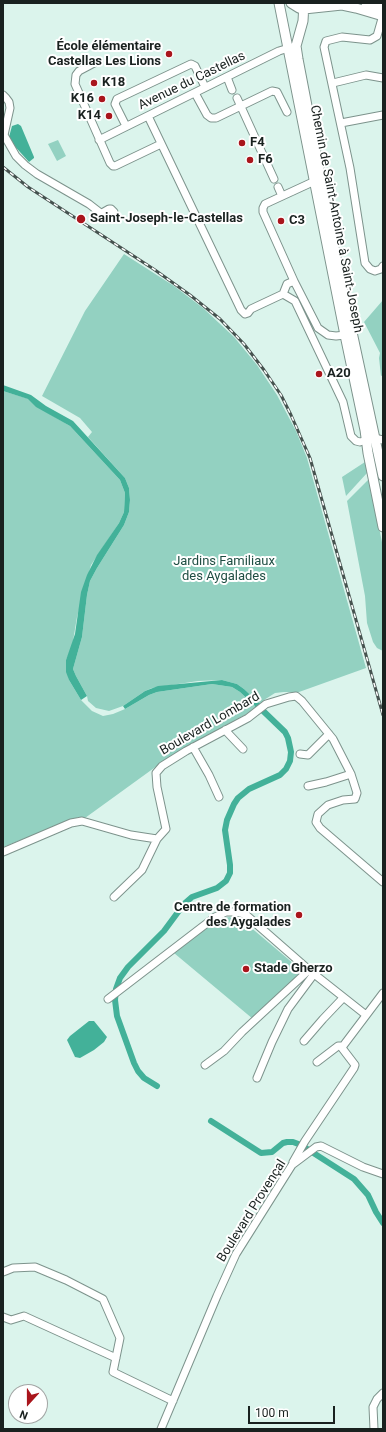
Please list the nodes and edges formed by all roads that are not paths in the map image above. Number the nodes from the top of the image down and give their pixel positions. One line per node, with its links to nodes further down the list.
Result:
1 (279, 3): 9 (main road, Chemin de Saint-Antoine à Saint-Joseph)
2 (291, 3): 4 (main road)
3 (366, 3): 6 (main road)
4 (304, 6): 5 (main road); 8 (main road, Chemin de Saint-Antoine à Saint-Joseph)
5 (321, 8): 7 (main road); 8 (main road)
6 (383, 8)
7 (383, 16): 13 (street)
8 (303, 21): 9 (main road, Chemin de Saint-Antoine à Saint-Joseph)
9 (293, 47): 11 (street, Avenue du Castellas); 27 (main road, Chemin de Saint-Antoine à Saint-Joseph)
10 (96, 62): 24 (street)
11 (227, 77): 14 (street, Avenue du Castellas); 15 (street)
12 (383, 78): 13 (street)
13 (333, 83): 22 (street)
14 (205, 87): 16 (street, Avenue du Castellas); 23 (street)
15 (232, 90)
16 (195, 92): 18 (street); 21 (street, Avenue du Castellas)
17 (3, 95): 30 (street)
18 (238, 102): 19 (street); 26 (street)
19 (287, 112)
20 (383, 115): 22 (street)
21 (148, 116): 23 (street, Avenue du Castellas); 25 (street)
22 (341, 123): 31 (street)
23 (126, 126): 24 (street, Avenue du Castellas)
24 (99, 140): 25 (street)
25 (161, 144): 33 (street)
26 (274, 179)
27 (318, 179): 29 (street); 34 (main road, Chemin de Saint-Antoine à Saint-Joseph); 35 (main road, Chemin de Saint-Antoine à Saint-Joseph)
28 (278, 187): 29 (street)
29 (282, 196): 32 (street)
30 (102, 213)
31 (383, 266)
32 (294, 281): 33 (street); 34 (street)
33 (283, 294): 35 (street)
34 (345, 335): 35 (main road, Chemin de Saint-Antoine à Saint-Joseph)
35 (375, 439): 36 (main road, Chemin de Saint-Antoine à Saint-Joseph); 38 (main road, Chemin de Saint-Antoine à Saint-Joseph)
36 (381, 456): 37 (main road, Chemin de Saint-Antoine à Saint-Joseph)
37 (383, 476)
38 (383, 527)
39 (225, 730): 40 (street, Boulevard Lombard); 41 (street, Boulevard Lombard); 42 (street)
40 (329, 734): 43 (street); 44 (street, Boulevard Lombard)
41 (193, 747): 46 (street); 47 (street, Boulevard Lombard)
42 (243, 749)
43 (300, 754)
44 (351, 774): 45 (street); 49 (street, Boulevard Lombard)
45 (308, 786)
46 (219, 798)
47 (157, 839): 48 (street); 50 (street)
48 (3, 852)
49 (383, 882)
50 (114, 897)
51 (312, 972): 53 (street); 54 (street); 59 (street); 60 (street)
52 (383, 993): 55 (street)
53 (343, 998): 55 (street); 56 (street)
54 (108, 999)
55 (366, 1015): 57 (street)
56 (304, 1042)
57 (343, 1046): 58 (street); 61 (street)
58 (318, 1062)
59 (205, 1065)
60 (257, 1078)
61 (302, 1153): 62 (street, Boulevard Provençal); 67 (street, Boulevard Provençal)
62 (383, 1174)
63 (3, 1272): 65 (street)
64 (3, 1317): 65 (street)
65 (116, 1358): 67 (street)
66 (383, 1393): 69 (street)
67 (173, 1401): 68 (street, Boulevard Provençal)
68 (161, 1429)
69 (374, 1429)

